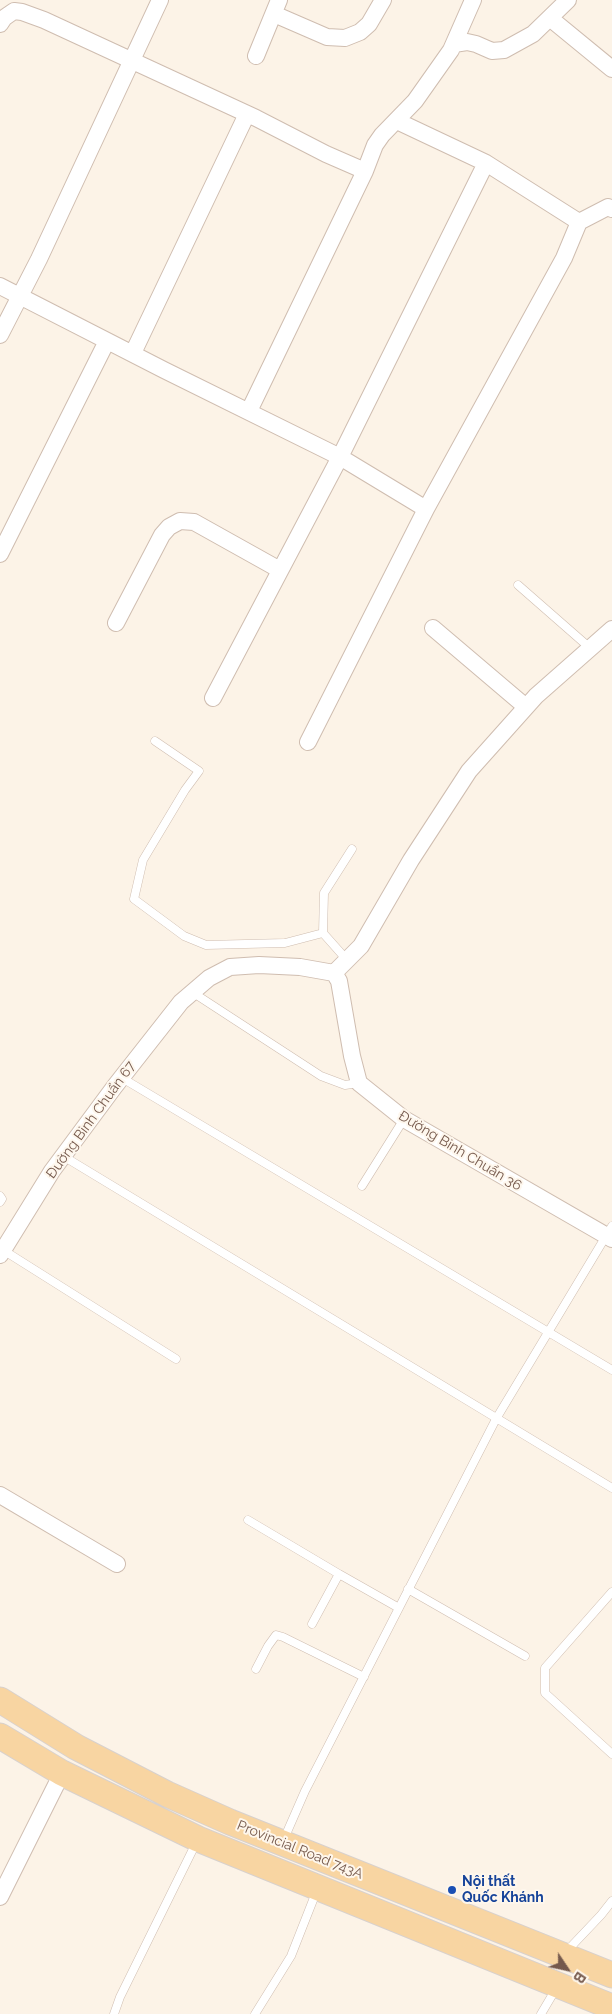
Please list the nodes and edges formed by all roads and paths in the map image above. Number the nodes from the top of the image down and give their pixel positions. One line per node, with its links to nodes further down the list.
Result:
1 (160, 0): 10 (street)
2 (384, 0): 5 (street)
3 (473, 0): 8 (street)
4 (568, 0): 6 (street)
5 (276, 7): 9 (street)
6 (551, 19): 8 (street); 11 (street)
7 (0, 24): 10 (street)
8 (454, 44): 13 (street)
9 (256, 56)
10 (131, 60): 12 (street); 19 (street)
11 (612, 69)
12 (247, 114): 15 (street); 22 (street)
13 (397, 121): 14 (street); 15 (street)
14 (486, 163): 17 (street); 24 (street)
15 (365, 171): 23 (street)
16 (612, 209): 17 (street)
17 (579, 222): 25 (street)
18 (0, 286): 19 (street)
19 (20, 296): 20 (street); 21 (street)
20 (0, 335)
21 (107, 341): 22 (street); 26 (street)
22 (133, 353): 23 (street)
23 (249, 411): 24 (street)
24 (340, 457): 25 (street); 27 (street)
25 (426, 509): 36 (street)
26 (0, 554)
27 (280, 570): 29 (street); 33 (street)
28 (518, 585): 32 (lane)
29 (116, 623)
30 (433, 628): 34 (street)
31 (612, 629): 32 (street)
32 (590, 648): 34 (street)
33 (213, 698)
34 (526, 707): 39 (street)
35 (155, 741): 38 (lane)
36 (308, 742)
37 (352, 849): 38 (lane)
38 (323, 933): 39 (lane)
39 (347, 960): 40 (street)
40 (334, 973): 41 (street); 43 (street)
41 (192, 992): 42 (street, Đường Bình Chuẩn 67); 43 (lane)
42 (122, 1078): 45 (street, Đường Bình Chuẩn 67); 51 (lane)
43 (359, 1083): 44 (street, Đường Bình Chuẩn 36)
44 (404, 1119): 46 (lane); 49 (street, Đường Bình Chuẩn 36)
45 (63, 1156): 50 (street, Đường Bình Chuẩn 67); 54 (lane)
46 (362, 1186)
47 (0, 1196): 48 (lane)
48 (0, 1202)
49 (610, 1234): 51 (lane)
50 (2, 1252): 52 (lane)
51 (549, 1332): 53 (lane); 54 (lane)
52 (176, 1359)
53 (612, 1370)
54 (496, 1420): 55 (lane); 60 (lane)
55 (612, 1488)
56 (0, 1495): 58 (street)
57 (248, 1520): 59 (lane)
58 (116, 1564)
59 (339, 1574): 62 (lane); 63 (lane)
60 (408, 1589): 62 (lane); 64 (lane)
61 (612, 1592): 69 (lane)
62 (399, 1608): 66 (lane)
63 (312, 1624)
64 (525, 1656)
65 (256, 1669): 66 (lane)
66 (364, 1677): 72 (lane)
67 (0, 1700): 72 (main road, Provincial Road 743A)
68 (0, 1736): 70 (main road, Provincial Road 743A)
69 (612, 1754)
70 (62, 1774): 71 (main road, Provincial Road 743A); 74 (street)
71 (198, 1839): 73 (main road, Provincial Road 743A); 80 (lane)
72 (282, 1842): 76 (main road, Provincial Road 743A)
73 (318, 1888): 78 (main road, Provincial Road 743A); 81 (lane)
74 (0, 1897)
75 (612, 1900): 76 (lane)
76 (562, 1955): 77 (main road, Provincial Road 743A)
77 (612, 1975)
78 (558, 1985): 79 (main road, Provincial Road 743A); 82 (lane)
79 (612, 2007)
80 (114, 2014)
81 (255, 2014)
82 (541, 2014)

